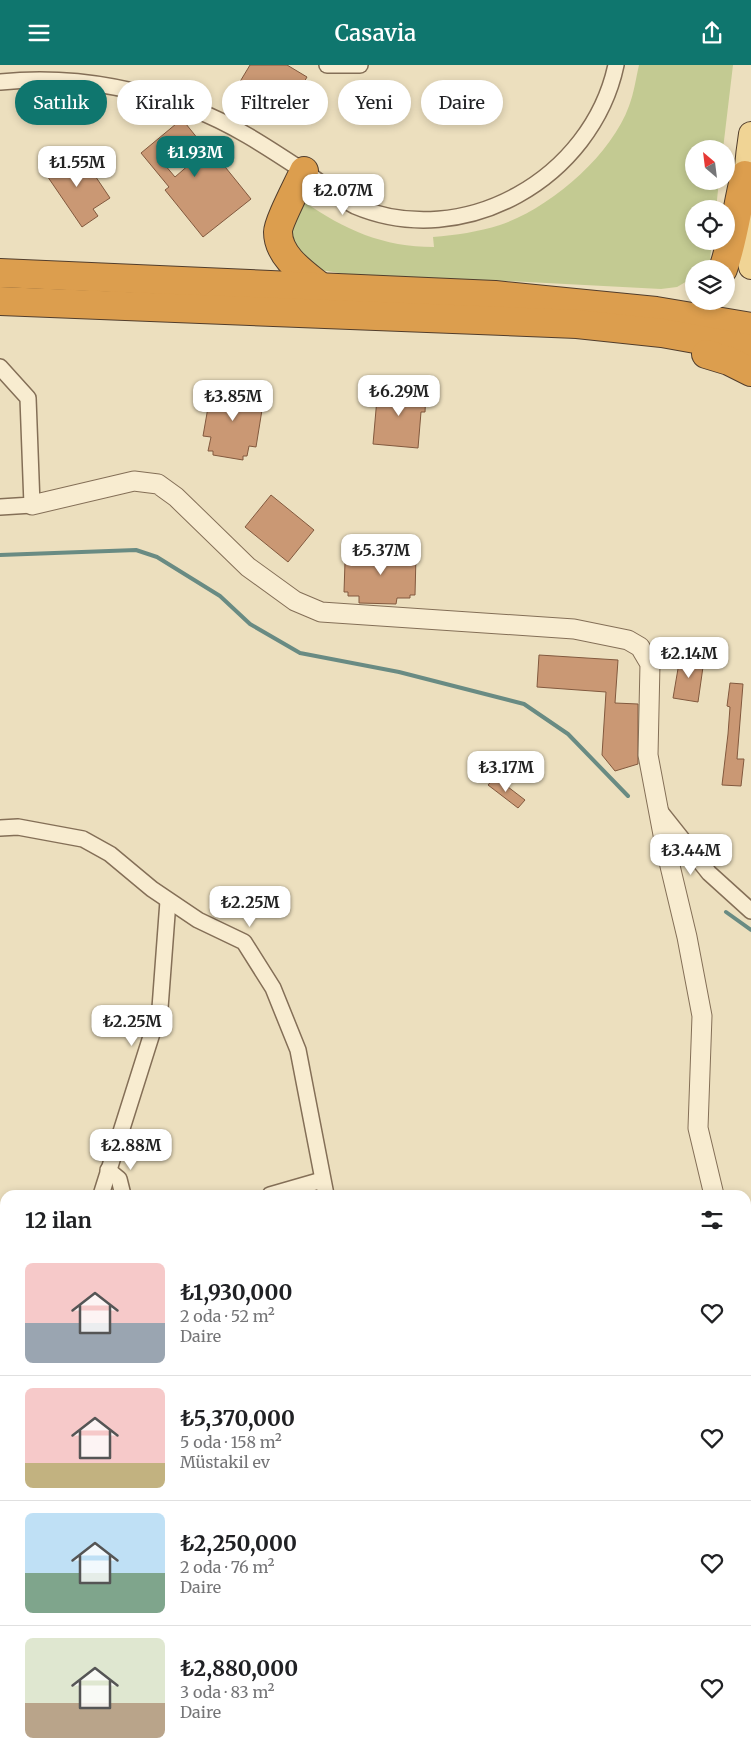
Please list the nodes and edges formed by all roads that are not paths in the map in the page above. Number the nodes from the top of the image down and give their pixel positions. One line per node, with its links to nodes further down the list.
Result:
1 (327, 65): 2 (street)
2 (360, 65)
3 (616, 65): 6 (street)
4 (0, 82): 6 (street)
5 (751, 134): 7 (main road)
6 (304, 171): 11 (highway)
7 (744, 175): 8 (highway); 9 (main road)
8 (726, 260)
9 (751, 267)
10 (0, 273): 11 (highway)
11 (322, 288): 14 (highway)
12 (0, 301): 14 (highway)
13 (685, 301): 14 (highway)
14 (659, 322): 15 (highway); 16 (highway); 18 (highway)
15 (751, 327)
16 (751, 349)
17 (0, 367): 19 (street)
18 (751, 373)
19 (32, 505): 20 (street); 21 (street)
20 (0, 507)
21 (658, 809): 24 (street); 30 (street)
22 (0, 827): 23 (street)
23 (168, 901): 25 (street); 26 (street)
24 (751, 911)
25 (108, 1170): 27 (street); 28 (street)
26 (324, 1188): 29 (street)
27 (102, 1190)
28 (122, 1190)
29 (309, 1190)
30 (713, 1190)

